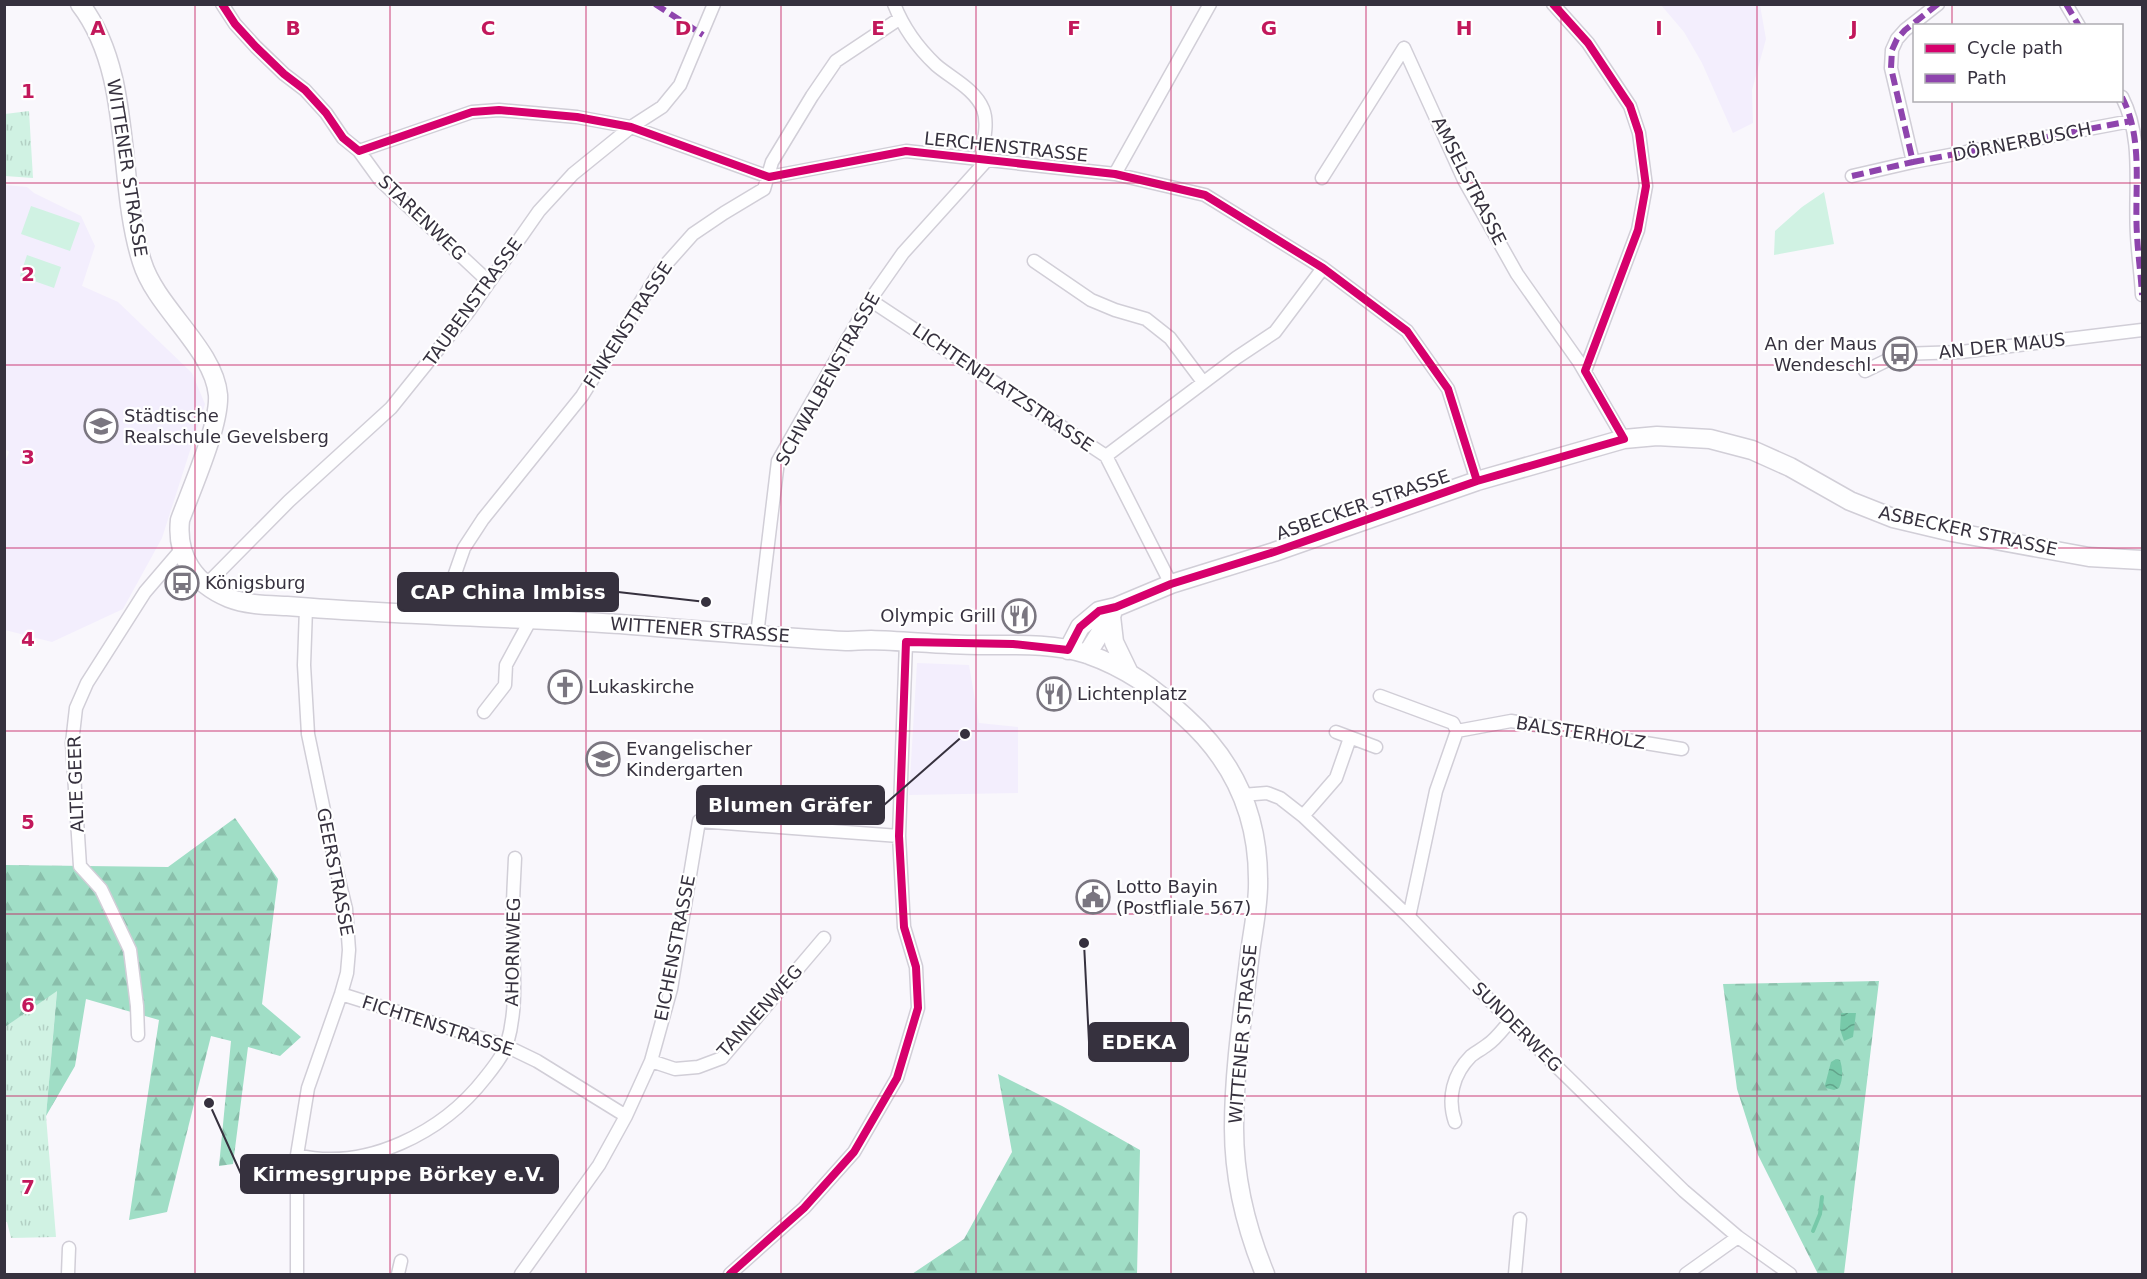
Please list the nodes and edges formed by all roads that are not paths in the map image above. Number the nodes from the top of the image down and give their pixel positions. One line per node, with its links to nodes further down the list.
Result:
1 (80, 4): 33 (main road, WITTENER STRASSE)
2 (222, 4): 14 (street)
3 (714, 4): 13 (street, TAUBENSTRASSE)
4 (894, 4): 9 (street)
5 (1210, 4): 17 (street)
6 (1552, 4): 27 (street)
7 (1938, 4): 16 (street)
8 (2066, 4): 10 (street)
9 (899, 19): 15 (street); 19 (street, FINKENSTRASSE)
10 (2078, 24)
11 (2123, 102): 12 (street)
12 (2131, 121): 16 (street, DÖRNERBUSCH); 24 (street)
13 (631, 127): 14 (street); 19 (street); 23 (street, TAUBENSTRASSE)
14 (359, 151): 23 (street, STARENWEG)
15 (984, 160): 17 (street, LERCHENSTRASSE); 19 (street, LERCHENSTRASSE); 25 (street, SCHWALBENSTRASSE)
16 (1912, 162): 18 (street, DÖRNERBUSCH)
17 (1115, 174): 22 (street, LERCHENSTRASSE)
18 (1852, 176)
19 (769, 177): 39 (street, FINKENSTRASSE)
20 (1322, 178): 27 (street, AMSELSTRASSE)
21 (1034, 261): 29 (street)
22 (1323, 268): 29 (street); 32 (street, LERCHENSTRASSE)
23 (489, 282): 36 (street, TAUBENSTRASSE)
24 (2142, 295)
25 (870, 300): 31 (street, LICHTENPLATZSTRASSE); 41 (street, SCHWALBENSTRASSE)
26 (2142, 330): 28 (street, AN DER MAUS)
27 (1585, 370): 30 (street, AMSELSTRASSE)
28 (1865, 371)
29 (1203, 382): 31 (street)
30 (1624, 439): 32 (main road, ASBECKER STRASSE); 34 (main road, ASBECKER STRASSE)
31 (1106, 456): 35 (street, LICHTENPLATZSTRASSE)
32 (1478, 481): 35 (main road, ASBECKER STRASSE)
33 (181, 550): 36 (main road, WITTENER STRASSE); 61 (street, ALTE GEER)
34 (2142, 561)
35 (1172, 584): 38 (main road, ASBECKER STRASSE)
36 (206, 585): 37 (main road, WITTENER STRASSE)
37 (306, 608): 39 (main road, WITTENER STRASSE); 59 (street, GEERSTRASSE)
38 (1113, 612): 43 (main road, ASBECKER STRASSE); 44 (main road); 45 (main road)
39 (446, 615): 40 (main road, WITTENER STRASSE)
40 (531, 619): 41 (main road, WITTENER STRASSE); 47 (street)
41 (757, 635): 42 (main road, WITTENER STRASSE)
42 (906, 642): 43 (main road, WITTENER STRASSE); 55 (street)
43 (1068, 650): 44 (main road, WITTENER STRASSE)
44 (1087, 654): 45 (main road, WITTENER STRASSE)
45 (1128, 671): 53 (main road, WITTENER STRASSE)
46 (1380, 696): 48 (street)
47 (484, 712)
48 (1457, 731): 52 (street, BALSTERHOLZ); 57 (street)
49 (1336, 732): 50 (street)
50 (1350, 738): 51 (street); 54 (street)
51 (1376, 747)
52 (1682, 750)
53 (1242, 795): 54 (street, SUNDERWEG); 76 (main road, WITTENER STRASSE)
54 (1303, 816): 57 (street, SUNDERWEG)
55 (899, 836): 63 (street, EICHENSTRASSE); 75 (street)
56 (515, 858): 62 (street, AHORNWEG)
57 (1409, 917): 60 (street, SUNDERWEG)
58 (824, 938): 63 (street, TANNENWEG)
59 (341, 994): 62 (street, FICHTENSTRASSE); 66 (street, GEERSTRASSE)
60 (1510, 1021): 65 (street); 68 (street, SUNDERWEG)
61 (138, 1035)
62 (506, 1046): 64 (street, FICHTENSTRASSE); 66 (street)
63 (651, 1061): 64 (street, EICHENSTRASSE)
64 (626, 1116): 74 (street, EICHENSTRASSE)
65 (1455, 1122)
66 (297, 1155): 72 (street, GEERSTRASSE)
67 (1520, 1219): 77 (street)
68 (1738, 1237): 78 (street); 79 (street, SUNDERWEG)
69 (69, 1248): 71 (street)
70 (401, 1261): 73 (street)
71 (68, 1275)
72 (297, 1275)
73 (398, 1275)
74 (521, 1275)
75 (730, 1275)
76 (1264, 1275)
77 (1515, 1275)
78 (1686, 1275)
79 (1790, 1275)

